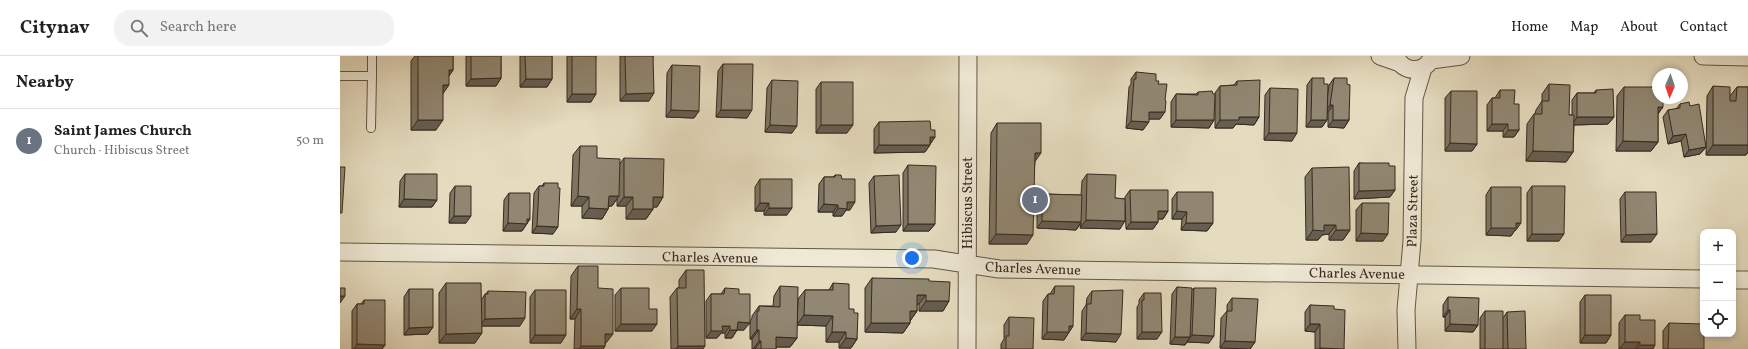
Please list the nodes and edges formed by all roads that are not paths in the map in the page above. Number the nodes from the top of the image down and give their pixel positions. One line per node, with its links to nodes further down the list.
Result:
1 (372, 56): 10 (lane)
2 (968, 56): 14 (street, Hibiscus Street)
3 (1380, 56): 8 (street)
4 (1461, 56): 7 (street)
5 (1703, 56): 6 (street)
6 (1748, 57)
7 (1429, 61): 8 (street); 11 (street, Plaza Street)
8 (1400, 62): 11 (street, Plaza Street)
9 (340, 76): 10 (lane)
10 (372, 76): 12 (lane)
11 (1414, 98): 15 (street, Plaza Street)
12 (371, 128)
13 (340, 252): 14 (street, Charles Avenue)
14 (967, 264): 15 (street, Charles Avenue); 19 (street, Hibiscus Street)
15 (1410, 274): 16 (street, Charles Avenue); 20 (street, Plaza Street)
16 (1700, 279)
17 (1736, 280): 18 (street)
18 (1748, 280)
19 (967, 349)
20 (1407, 349)

